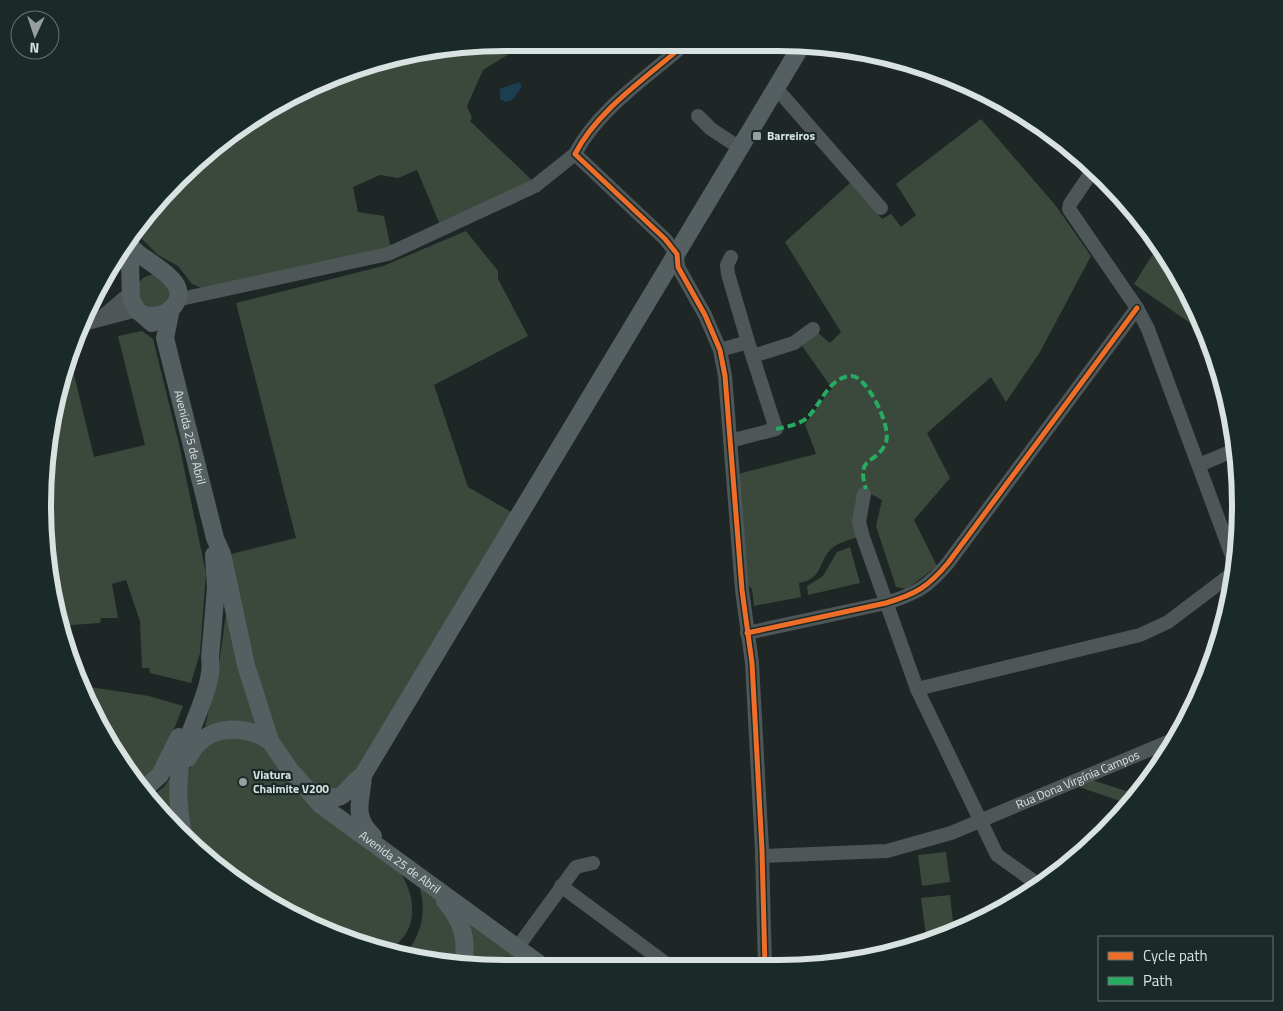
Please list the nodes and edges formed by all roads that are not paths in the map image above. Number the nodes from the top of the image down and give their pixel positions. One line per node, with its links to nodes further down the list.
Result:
1 (677, 51): 6 (street)
2 (798, 52): 3 (main road)
3 (776, 88): 5 (main road); 8 (street)
4 (698, 116): 5 (street)
5 (740, 148): 10 (main road)
6 (575, 154): 10 (street); 16 (street)
7 (1089, 175): 18 (street)
8 (881, 208)
9 (132, 247): 13 (main road)
10 (677, 254): 24 (street); 40 (main road)
11 (127, 255): 15 (main road, Avenida 25 de Abril)
12 (731, 257): 23 (street)
13 (162, 270): 14 (main road); 15 (main road)
14 (175, 282): 16 (street); 17 (main road, Avenida 25 de Abril)
15 (131, 288): 19 (main road, Avenida 25 de Abril); 20 (street)
16 (199, 294): 17 (street)
17 (174, 304): 19 (main road); 22 (main road, Avenida 25 de Abril)
18 (1136, 308): 28 (street); 33 (street)
19 (141, 312): 20 (street); 22 (main road, Avenida 25 de Abril)
20 (90, 322)
21 (813, 329): 25 (street)
22 (165, 338): 30 (main road, Avenida 25 de Abril)
23 (748, 342): 24 (street); 25 (street)
24 (720, 350): 26 (street)
25 (753, 356): 26 (street)
26 (730, 441): 34 (street)
27 (1229, 453): 28 (street)
28 (1198, 465): 31 (street)
29 (864, 494): 33 (street)
30 (215, 538): 35 (main road, Avenida 25 de Abril); 37 (main road, Avenida 25 de Abril)
31 (1230, 544)
32 (1226, 578): 36 (street)
33 (886, 603): 34 (street); 36 (street)
34 (747, 632): 45 (street)
35 (210, 658): 39 (main road, Avenida 25 de Abril); 41 (main road)
36 (917, 689): 43 (street)
37 (270, 742): 39 (main road, Avenida 25 de Abril); 42 (main road, Avenida 25 de Abril)
38 (1164, 744): 43 (street, Rua Dona Virgínia Campos)
39 (180, 775): 44 (main road, Avenida 25 de Abril)
40 (363, 775): 42 (main road); 47 (main road)
41 (148, 786)
42 (310, 791): 47 (main road, Avenida 25 de Abril)
43 (981, 822): 45 (street, Rua Dona Virgínia Campos); 48 (street)
44 (181, 823)
45 (762, 856): 55 (street)
46 (593, 863): 50 (street)
47 (402, 864): 49 (main road, Avenida 25 de Abril)
48 (1033, 881)
49 (431, 884): 51 (main road, Avenida 25 de Abril); 52 (main road)
50 (561, 886): 51 (street); 54 (street)
51 (517, 948): 53 (main road, Avenida 25 de Abril)
52 (464, 958)
53 (534, 960)
54 (661, 960)
55 (765, 960)

